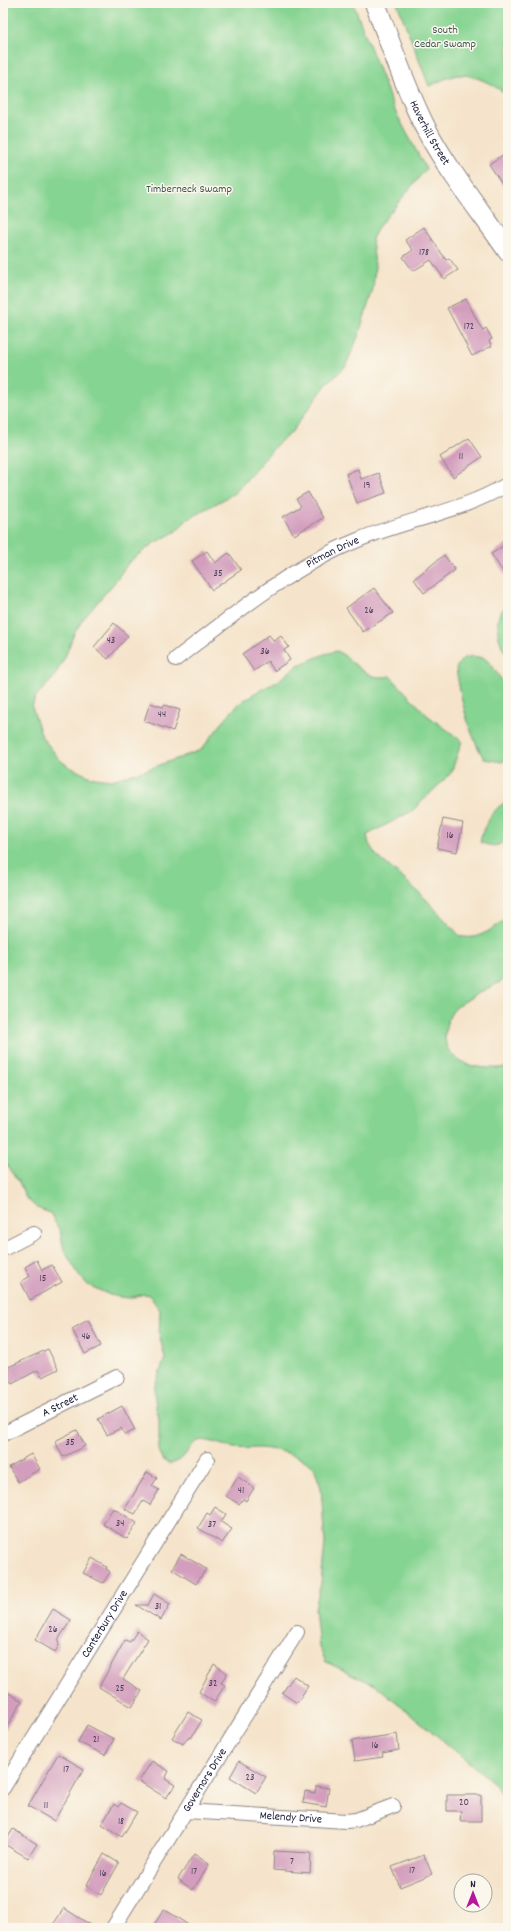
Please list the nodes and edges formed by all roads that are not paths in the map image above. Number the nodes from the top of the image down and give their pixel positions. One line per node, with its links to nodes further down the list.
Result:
1 (375, 3): 2 (street, Haverhill Street)
2 (508, 251)
3 (508, 484): 4 (street, Pitman Drive)
4 (176, 659)
5 (34, 1233): 6 (street)
6 (3, 1248)
7 (117, 1377): 8 (street, A Street)
8 (3, 1434)
9 (207, 1459): 11 (street, Canterbury Drive)
10 (297, 1632): 13 (street, Governors Drive)
11 (3, 1788)
12 (393, 1806): 13 (street, Melendy Drive)
13 (186, 1811): 14 (street, Governors Drive)
14 (113, 1928)

